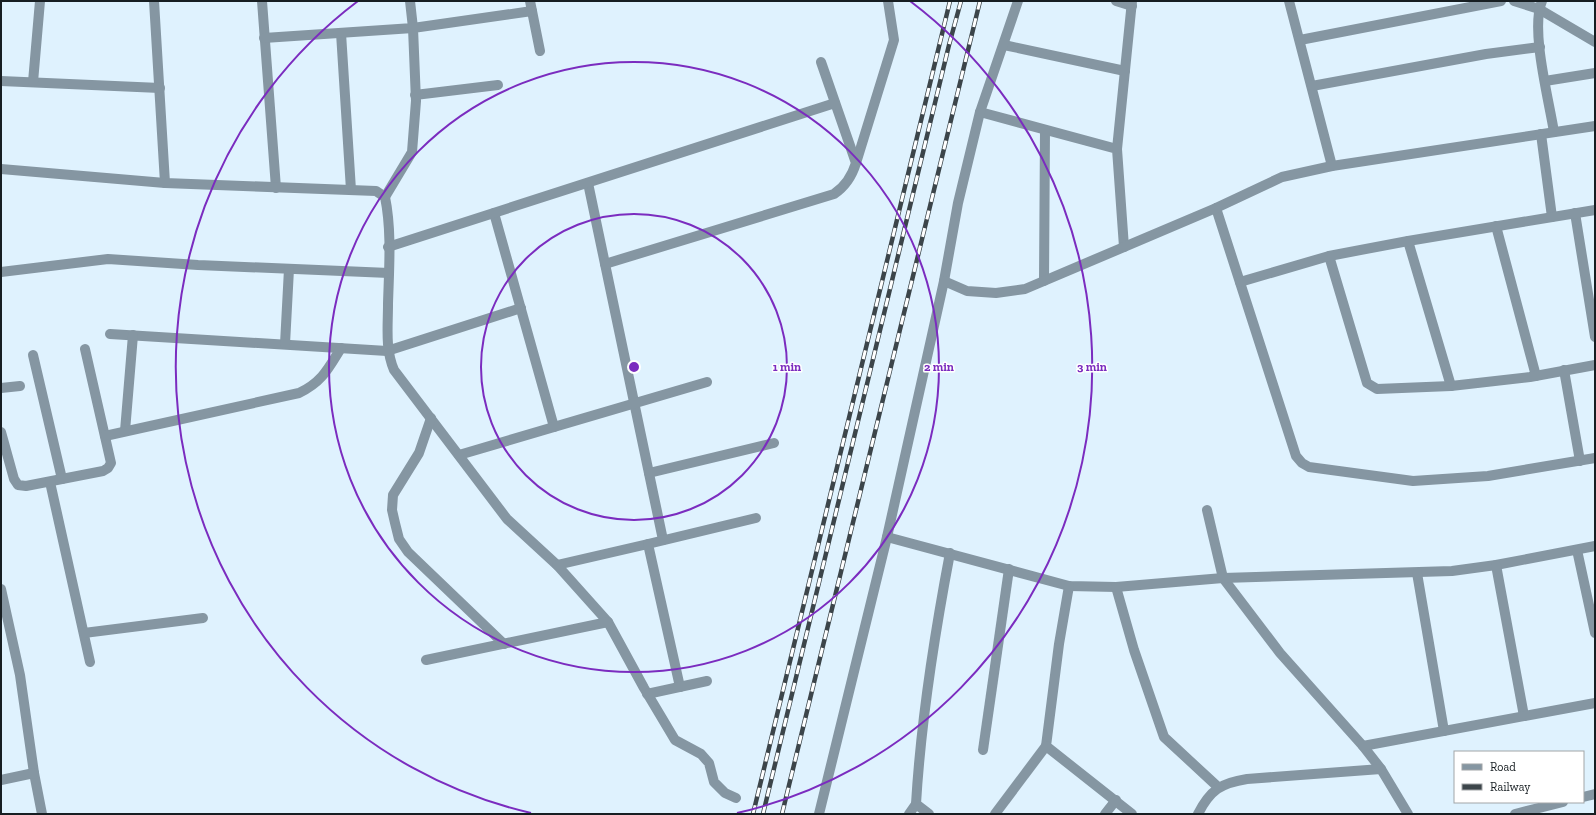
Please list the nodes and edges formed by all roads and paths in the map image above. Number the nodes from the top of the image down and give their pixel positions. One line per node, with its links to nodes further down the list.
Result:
1 (40, 1): 27 (street)
2 (154, 1): 30 (street)
3 (262, 1): 16 (street)
4 (410, 1): 14 (street)
5 (888, 1): 39 (street)
6 (1018, 1): 19 (street)
7 (1116, 1): 11 (street)
8 (1289, 1): 17 (street)
9 (1501, 1): 17 (street)
10 (1514, 1): 12 (street)
11 (1132, 3): 23 (street)
12 (1540, 5): 18 (street); 20 (street)
13 (531, 6): 14 (street); 21 (street)
14 (413, 28): 15 (street); 31 (street)
15 (341, 33): 16 (street); 45 (street)
16 (264, 38): 44 (street)
17 (1300, 40): 29 (street)
18 (1595, 42)
19 (1004, 44): 23 (street); 33 (street)
20 (1540, 47): 26 (street); 29 (street)
21 (540, 52)
22 (821, 62): 32 (street)
23 (1125, 71): 38 (street)
24 (1595, 73): 26 (street)
25 (1, 81): 27 (street)
26 (1546, 81): 36 (street)
27 (33, 82): 30 (street)
28 (498, 85): 31 (street)
29 (1312, 86): 40 (street)
30 (160, 88): 42 (street)
31 (415, 95): 46 (street)
32 (835, 103): 39 (street); 43 (street)
33 (980, 112): 35 (street); 61 (street)
34 (1595, 126): 36 (street)
35 (1044, 130): 38 (street); 62 (street)
36 (1554, 132): 37 (street)
37 (1541, 134): 40 (street); 51 (street)
38 (1117, 149): 55 (street)
39 (856, 163): 57 (street)
40 (1332, 166): 47 (street)
41 (1, 169): 42 (street)
42 (165, 183): 44 (street)
43 (588, 183): 49 (street); 57 (street)
44 (276, 188): 45 (street)
45 (351, 190): 46 (street)
46 (385, 197): 54 (street)
47 (1216, 208): 55 (street); 63 (street)
48 (1595, 210): 50 (street)
49 (494, 213): 54 (street); 64 (street)
50 (1575, 213): 51 (street); 67 (street)
51 (1552, 217): 52 (street)
52 (1496, 226): 53 (street); 75 (street)
53 (1408, 241): 56 (street); 78 (street)
54 (388, 247): 60 (street)
55 (1124, 247): 62 (street)
56 (1330, 256): 63 (street); 78 (street)
57 (605, 264): 80 (street)
58 (289, 269): 59 (street); 60 (street); 68 (street)
59 (1, 272)
60 (389, 273): 71 (street)
61 (944, 281): 62 (street); 95 (street)
62 (1044, 281)
63 (1240, 282): 89 (street)
64 (521, 308): 71 (street); 82 (street)
65 (110, 334): 66 (street)
66 (133, 335): 68 (street); 83 (street)
67 (1595, 337)
68 (285, 344): 70 (street)
69 (84, 348): 85 (street)
70 (341, 348): 71 (street); 83 (street)
71 (387, 351): 81 (street)
72 (33, 355): 91 (street)
73 (1595, 365): 74 (street)
74 (1564, 370): 75 (street); 89 (street)
75 (1536, 376): 78 (street)
76 (707, 382): 80 (street)
77 (20, 386): 79 (street)
78 (1451, 386)
79 (1, 388)
80 (634, 404): 82 (street); 90 (street)
81 (431, 418): 87 (street); 113 (street)
82 (554, 427): 87 (street)
83 (125, 431): 85 (street)
84 (1, 432): 92 (street)
85 (105, 436): 91 (street)
86 (774, 443): 90 (street)
87 (459, 455): 101 (street)
88 (1595, 458): 89 (street)
89 (1580, 461)
90 (649, 473): 96 (street)
91 (62, 479): 92 (street)
92 (50, 482): 111 (street)
93 (1207, 510): 105 (street)
94 (756, 518): 96 (street)
95 (887, 537): 100 (street); 136 (street)
96 (663, 540): 97 (street)
97 (648, 544): 101 (street); 117 (street)
98 (1595, 546): 99 (street)
99 (1578, 550): 102 (street); 112 (street)
100 (950, 553): 103 (street); 134 (street)
101 (557, 565): 110 (street)
102 (1496, 565): 104 (street); 120 (street)
103 (1010, 570): 106 (street); 124 (street)
104 (1418, 572): 105 (street); 121 (street)
105 (1223, 578): 107 (street); 123 (street)
106 (1069, 586): 107 (street); 122 (street)
107 (1116, 586): 128 (street)
108 (1, 589): 126 (street)
109 (203, 618): 111 (street)
110 (608, 622): 113 (street); 118 (street)
111 (84, 633): 115 (street)
112 (1595, 633)
113 (504, 644): 114 (street)
114 (426, 660)
115 (90, 662)
116 (707, 681): 117 (street)
117 (680, 687): 118 (street)
118 (647, 694): 131 (street)
119 (1595, 703): 120 (street)
120 (1524, 716): 121 (street)
121 (1444, 731): 123 (street)
122 (1046, 746): 132 (street); 139 (street)
123 (1362, 746): 125 (street)
124 (983, 750)
125 (1380, 769): 128 (street); 143 (street)
126 (34, 773): 127 (street); 135 (street)
127 (1, 780)
128 (1218, 787): 142 (street)
129 (1595, 794): 130 (street)
130 (1584, 797)
131 (736, 798)
132 (1116, 800): 140 (street); 141 (street)
133 (1560, 803): 144 (street)
134 (916, 804): 137 (street); 138 (street)
135 (42, 814)
136 (819, 814)
137 (909, 814)
138 (929, 814)
139 (995, 814)
140 (1105, 814)
141 (1132, 814)
142 (1198, 814)
143 (1408, 814)
144 (1515, 814)

